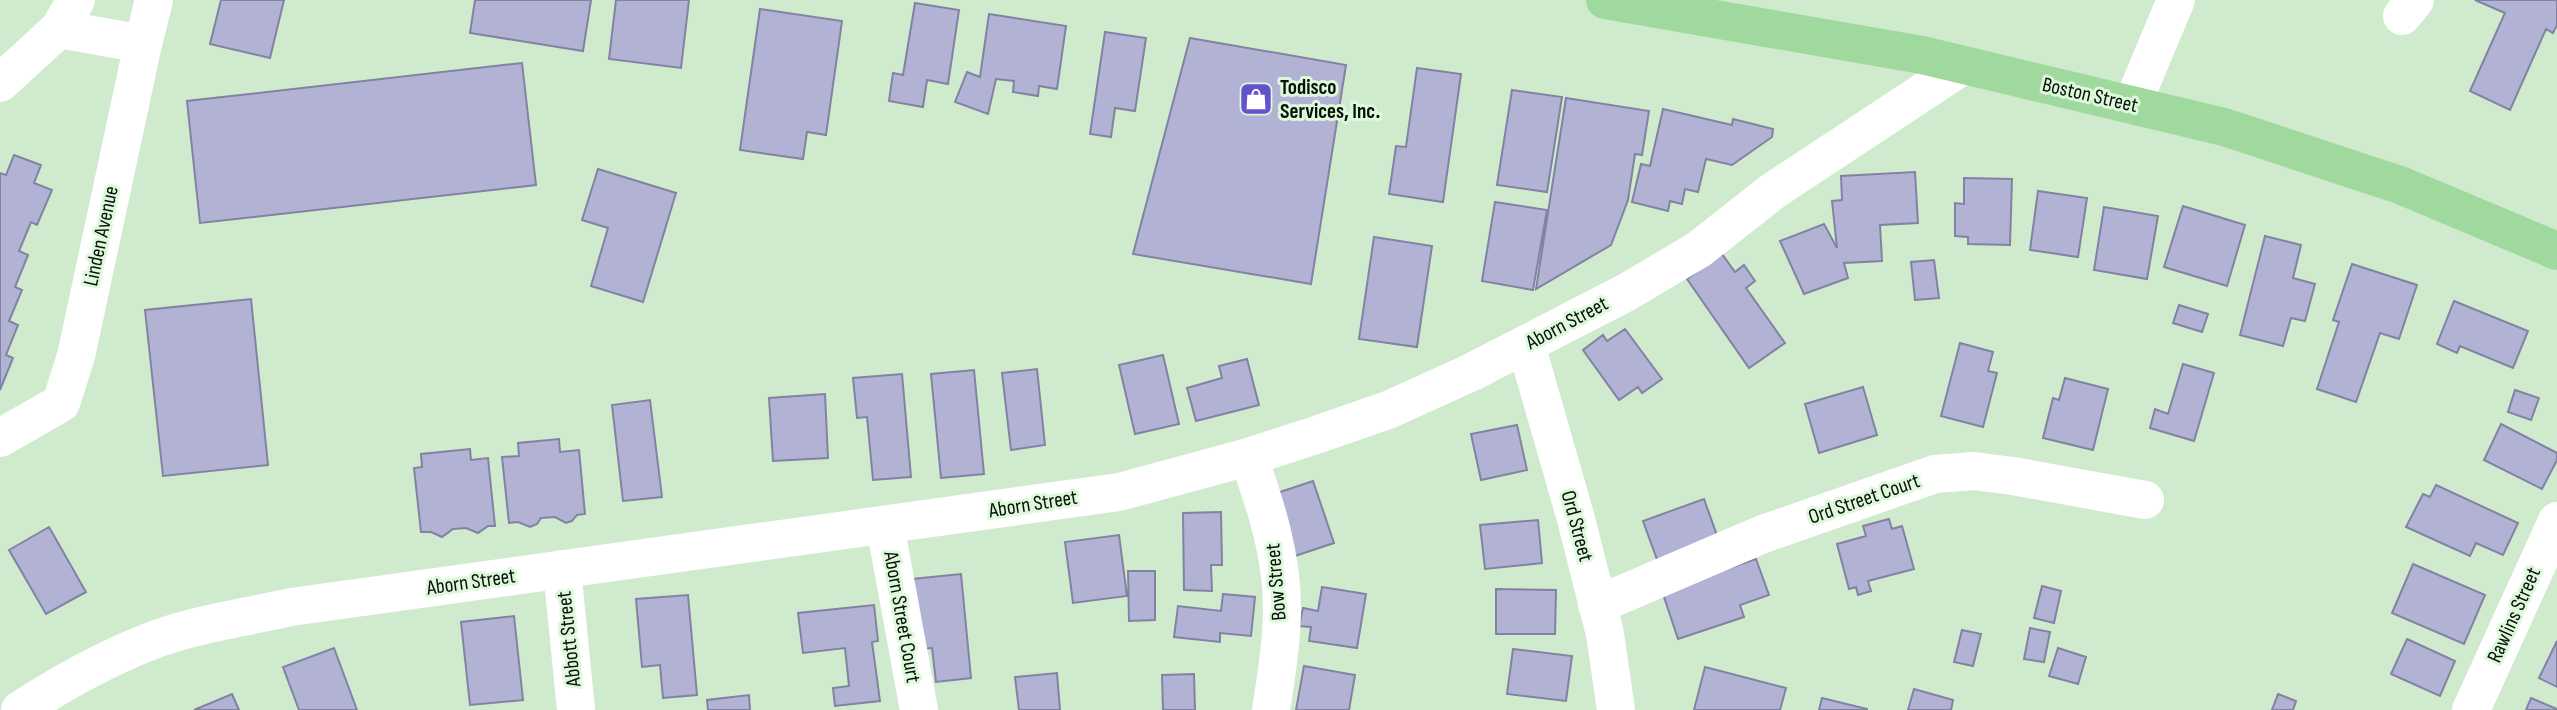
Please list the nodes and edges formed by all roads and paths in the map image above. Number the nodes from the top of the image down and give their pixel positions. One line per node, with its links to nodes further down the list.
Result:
1 (154, 0): 5 (street, Linden Avenue)
2 (1605, 0): 6 (main road, Boston Street)
3 (2176, 0): 8 (street)
4 (68, 14): 5 (street); 7 (street)
5 (142, 44): 11 (street, Linden Avenue)
6 (1964, 65): 8 (main road, Boston Street); 10 (street, Aborn Street)
7 (0, 83)
8 (2132, 105): 9 (main road, Boston Street)
9 (2557, 251)
10 (1526, 345): 12 (street, Aborn Street); 17 (street, Ord Street)
11 (0, 438)
12 (1248, 457): 15 (street, Aborn Street); 21 (street, Bow Street)
13 (2146, 500): 17 (street, Ord Street Court)
14 (2557, 521): 23 (street, Rawlins Street)
15 (886, 524): 16 (street, Aborn Street); 20 (street, Aborn Street Court)
16 (562, 569): 18 (street, Aborn Street); 19 (street, Abbott Street)
17 (1597, 605): 22 (street, Ord Street)
18 (20, 710)
19 (576, 710)
20 (919, 710)
21 (1271, 710)
22 (1616, 710)
23 (2471, 710)

